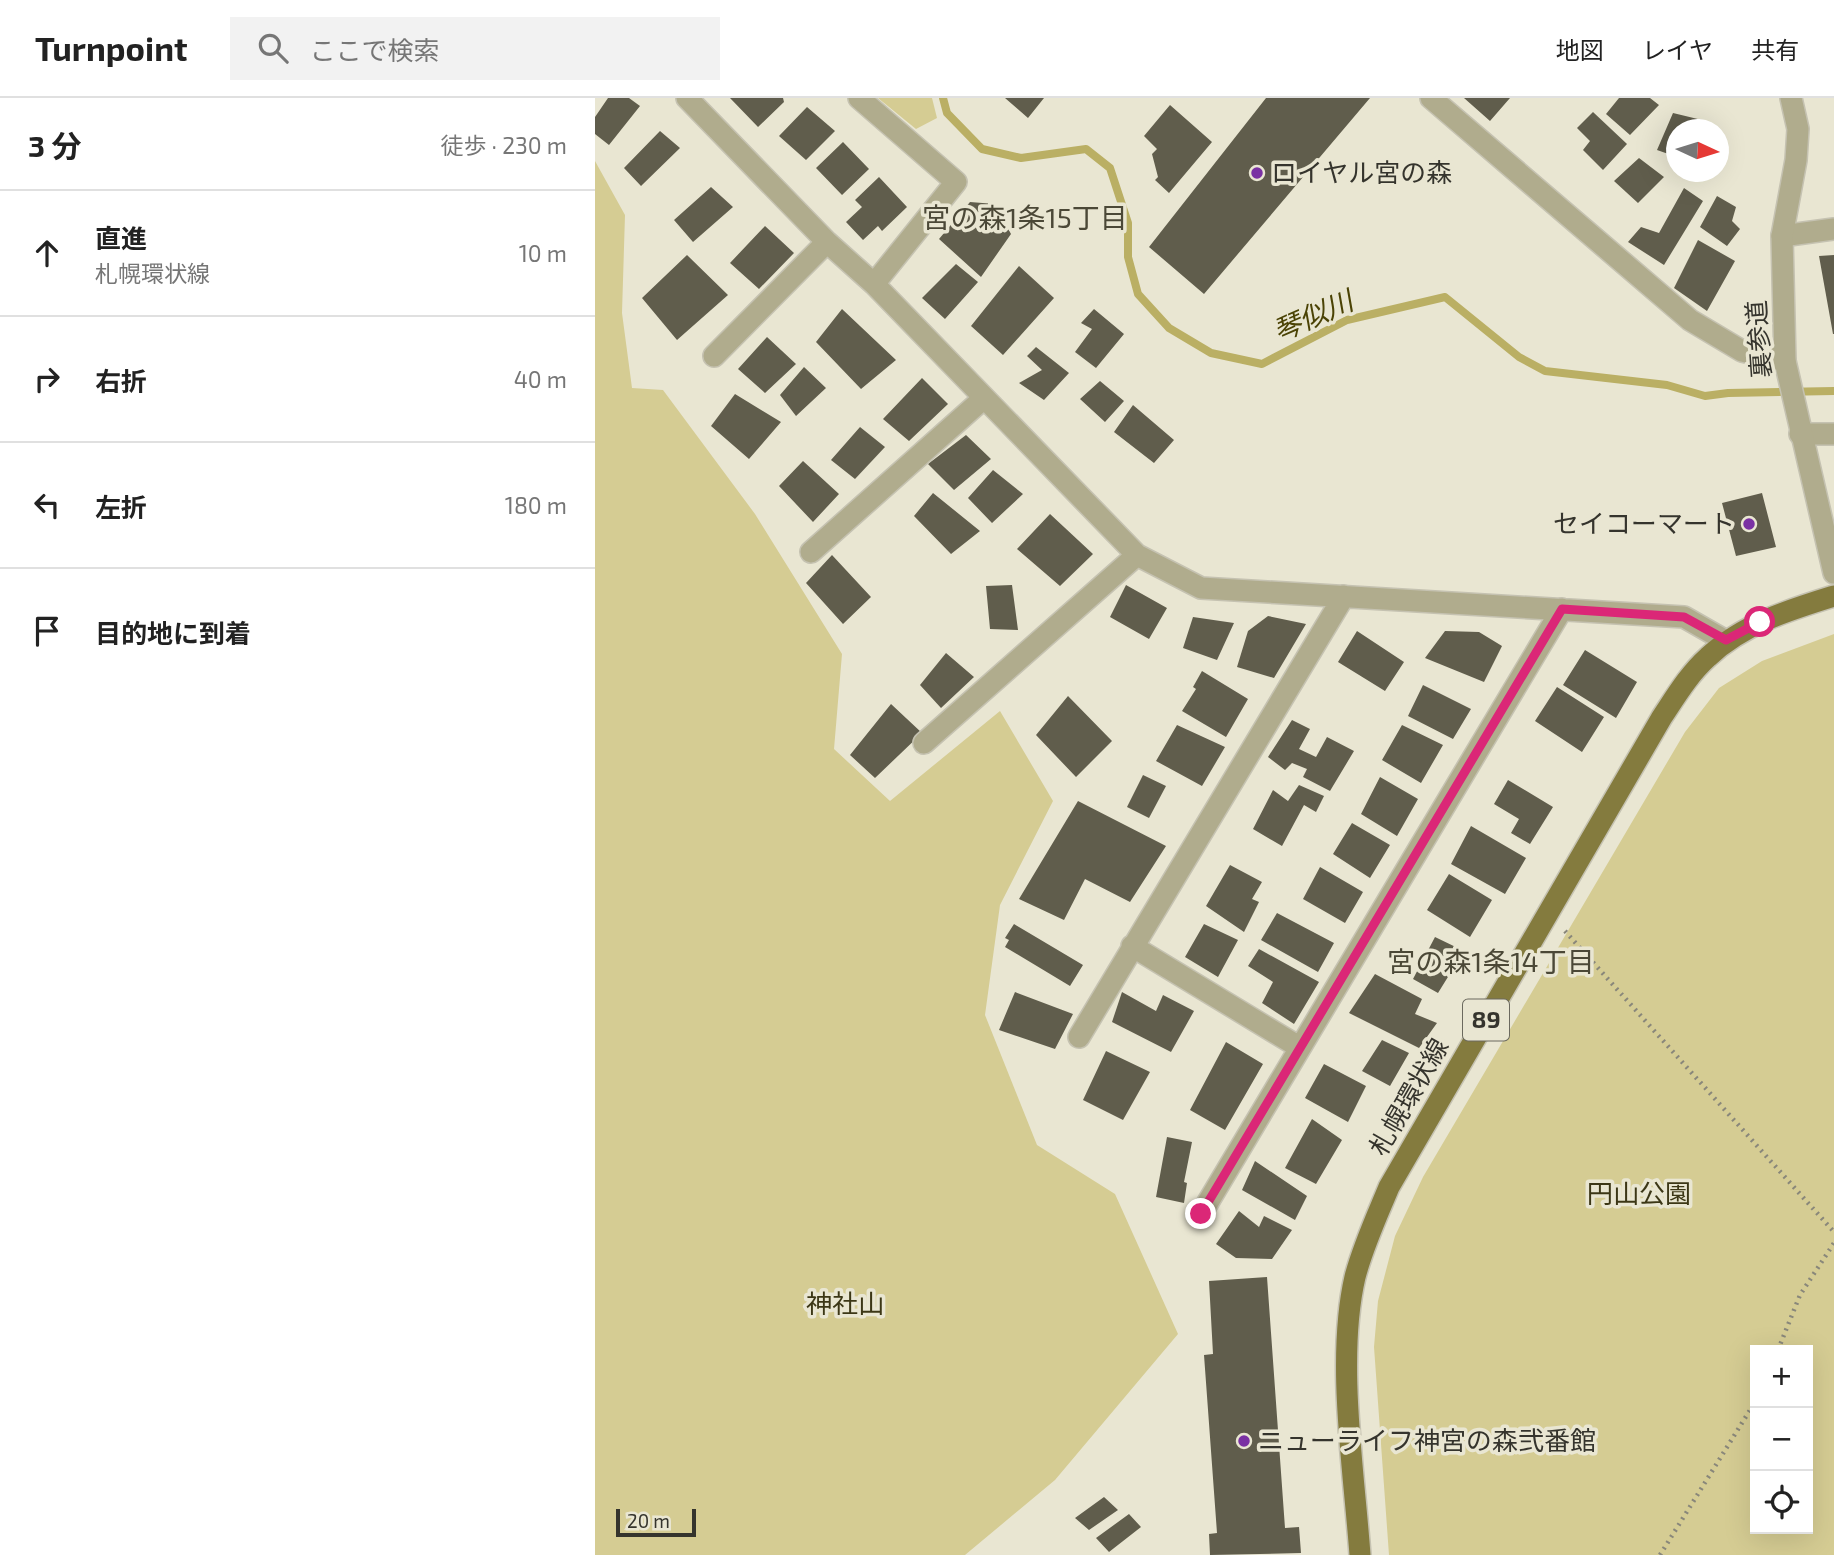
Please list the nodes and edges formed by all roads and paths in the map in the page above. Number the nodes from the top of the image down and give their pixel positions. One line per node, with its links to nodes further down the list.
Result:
1 (687, 98): 7 (street)
2 (859, 98): 8 (street)
3 (1431, 98): 10 (street)
4 (1791, 98): 6 (street, 裏参道)
5 (1834, 229): 6 (street)
6 (1782, 236): 10 (street, 裏参道)
7 (828, 242): 8 (street); 9 (street)
8 (874, 284): 11 (street)
9 (714, 356)
10 (1786, 361): 12 (street, 裏参道)
11 (984, 398): 14 (street); 15 (street)
12 (1800, 434): 13 (street); 16 (street, 裏参道)
13 (1834, 434)
14 (811, 552)
15 (1137, 555): 17 (street); 21 (street)
16 (1834, 573)
17 (1344, 596): 19 (street); 23 (street)
18 (1834, 596): 20 (main road, 札幌環状線 / 89)
19 (1562, 609): 20 (street); 25 (street)
20 (1726, 640): 22 (main road, 札幌環状線 / 89)
21 (924, 743)
22 (1548, 912): 27 (path); 31 (main road, 札幌環状線 / 89)
23 (1132, 946): 24 (street); 25 (street)
24 (1079, 1037)
25 (1299, 1047): 26 (street)
26 (1201, 1214)
27 (1834, 1232)
28 (1834, 1243): 29 (path)
29 (1779, 1345)
30 (1751, 1408): 32 (path)
31 (1360, 1555)
32 (1660, 1555)

